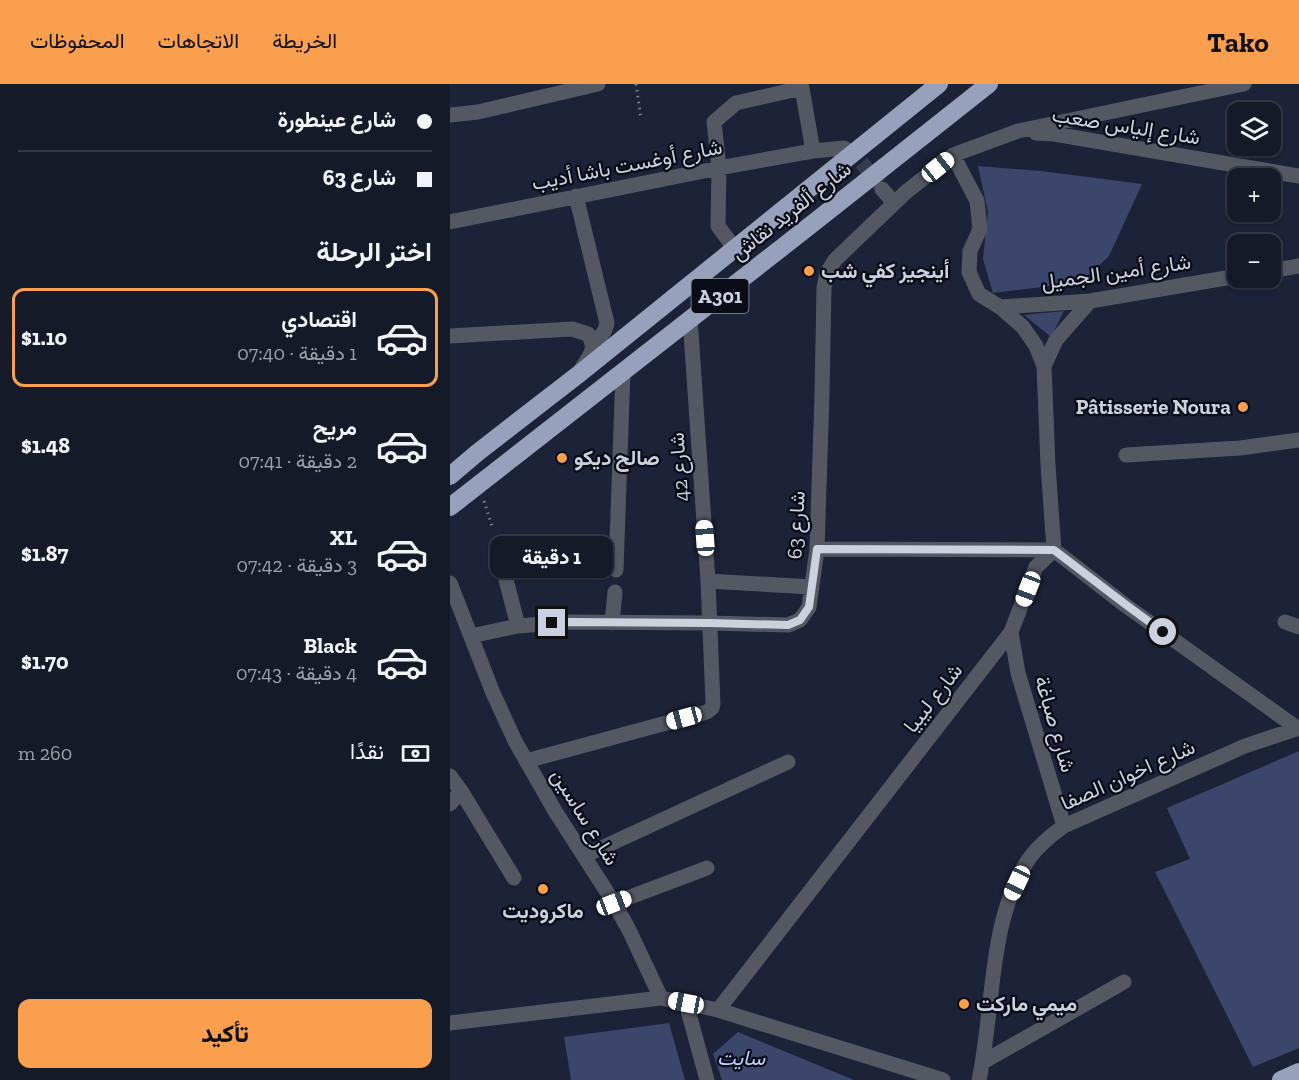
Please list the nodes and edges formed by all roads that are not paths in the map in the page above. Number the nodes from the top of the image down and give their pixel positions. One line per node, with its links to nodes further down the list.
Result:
1 (598, 84): 5 (street)
2 (939, 84): 16 (highway, شارع ألفريد نقاش / A301)
3 (989, 84): 22 (highway, شارع ألفريد نقاش / A301)
4 (1244, 84): 6 (street, شارع إلياس صعب)
5 (450, 115)
6 (1018, 131): 9 (street, شارع إلياس صعب); 11 (street, شارع إلياس صعب)
7 (844, 148): 8 (street, شارع أوغست باشا أديب)
8 (813, 150): 10 (street, شارع أوغست باشا أديب); 10 (street)
9 (953, 155): 14 (street, شارع 63); 21 (street)
10 (719, 168): 13 (street, شارع أوغست باشا أديب); 16 (street)
11 (1299, 176)
12 (882, 189): 14 (street)
13 (576, 196): 15 (street, شارع أوغست باشا أديب); 24 (street)
14 (894, 203): 33 (street, شارع 63)
15 (450, 222)
16 (735, 249): 27 (highway, شارع ألفريد نقاش / A301)
17 (1299, 266): 18 (street)
18 (1281, 269)
19 (1227, 278): 20 (street, شارع أمين الجميل)
20 (1090, 301): 21 (street, شارع أمين الجميل); 25 (street)
21 (1000, 307): 25 (street)
22 (690, 318): 26 (highway, شارع ألفريد نقاش / A301); 36 (street, شارع 42)
23 (450, 336): 24 (street)
24 (592, 341): 27 (street)
25 (1044, 366): 34 (street)
26 (623, 371): 31 (highway, شارع ألفريد نقاش / A301); 35 (street)
27 (579, 374): 30 (highway, شارع ألفريد نقاش / A301)
28 (1299, 440): 29 (street)
29 (1126, 455)
30 (450, 476)
31 (450, 507)
32 (497, 545): 42 (street)
33 (817, 549): 34 (street); 38 (street, شارع 63)
34 (1054, 550): 43 (street, شارع ليبيا); 45 (street)
35 (616, 570)
36 (708, 581): 38 (street); 41 (street, شارع 42)
37 (450, 583): 44 (street, شارع ساسين)
38 (812, 587): 41 (street, شارع 63)
39 (615, 592): 40 (street)
40 (612, 623): 41 (street, شارع 63); 42 (street, شارع 63)
41 (710, 623): 46 (street, شارع 42)
42 (518, 626): 44 (street, شارع 63)
43 (1011, 633): 51 (street, شارع صباغة); 59 (street, شارع ليبيا)
44 (471, 636): 46 (street, شارع ساسين)
45 (1298, 728): 51 (street, شارع اخوان الصفا)
46 (526, 761): 52 (street, شارع ساسين)
47 (788, 762): 52 (street)
48 (450, 776): 49 (street)
49 (461, 791): 50 (street); 54 (street)
50 (450, 804)
51 (1064, 826): 61 (street, شارع اخوان الصفا)
52 (584, 856): 55 (street, شارع ساسين)
53 (707, 868): 55 (street)
54 (514, 878)
55 (614, 903): 57 (street, شارع ساسين)
56 (1124, 982): 61 (street)
57 (661, 998): 58 (street); 60 (street)
58 (686, 1003): 59 (street); 63 (street)
59 (717, 1010): 64 (street)
60 (450, 1023)
61 (983, 1062): 65 (street, شارع اخوان الصفا)
62 (1299, 1072): 66 (highway)
63 (707, 1080)
64 (943, 1080)
65 (979, 1080)
66 (1281, 1080)

